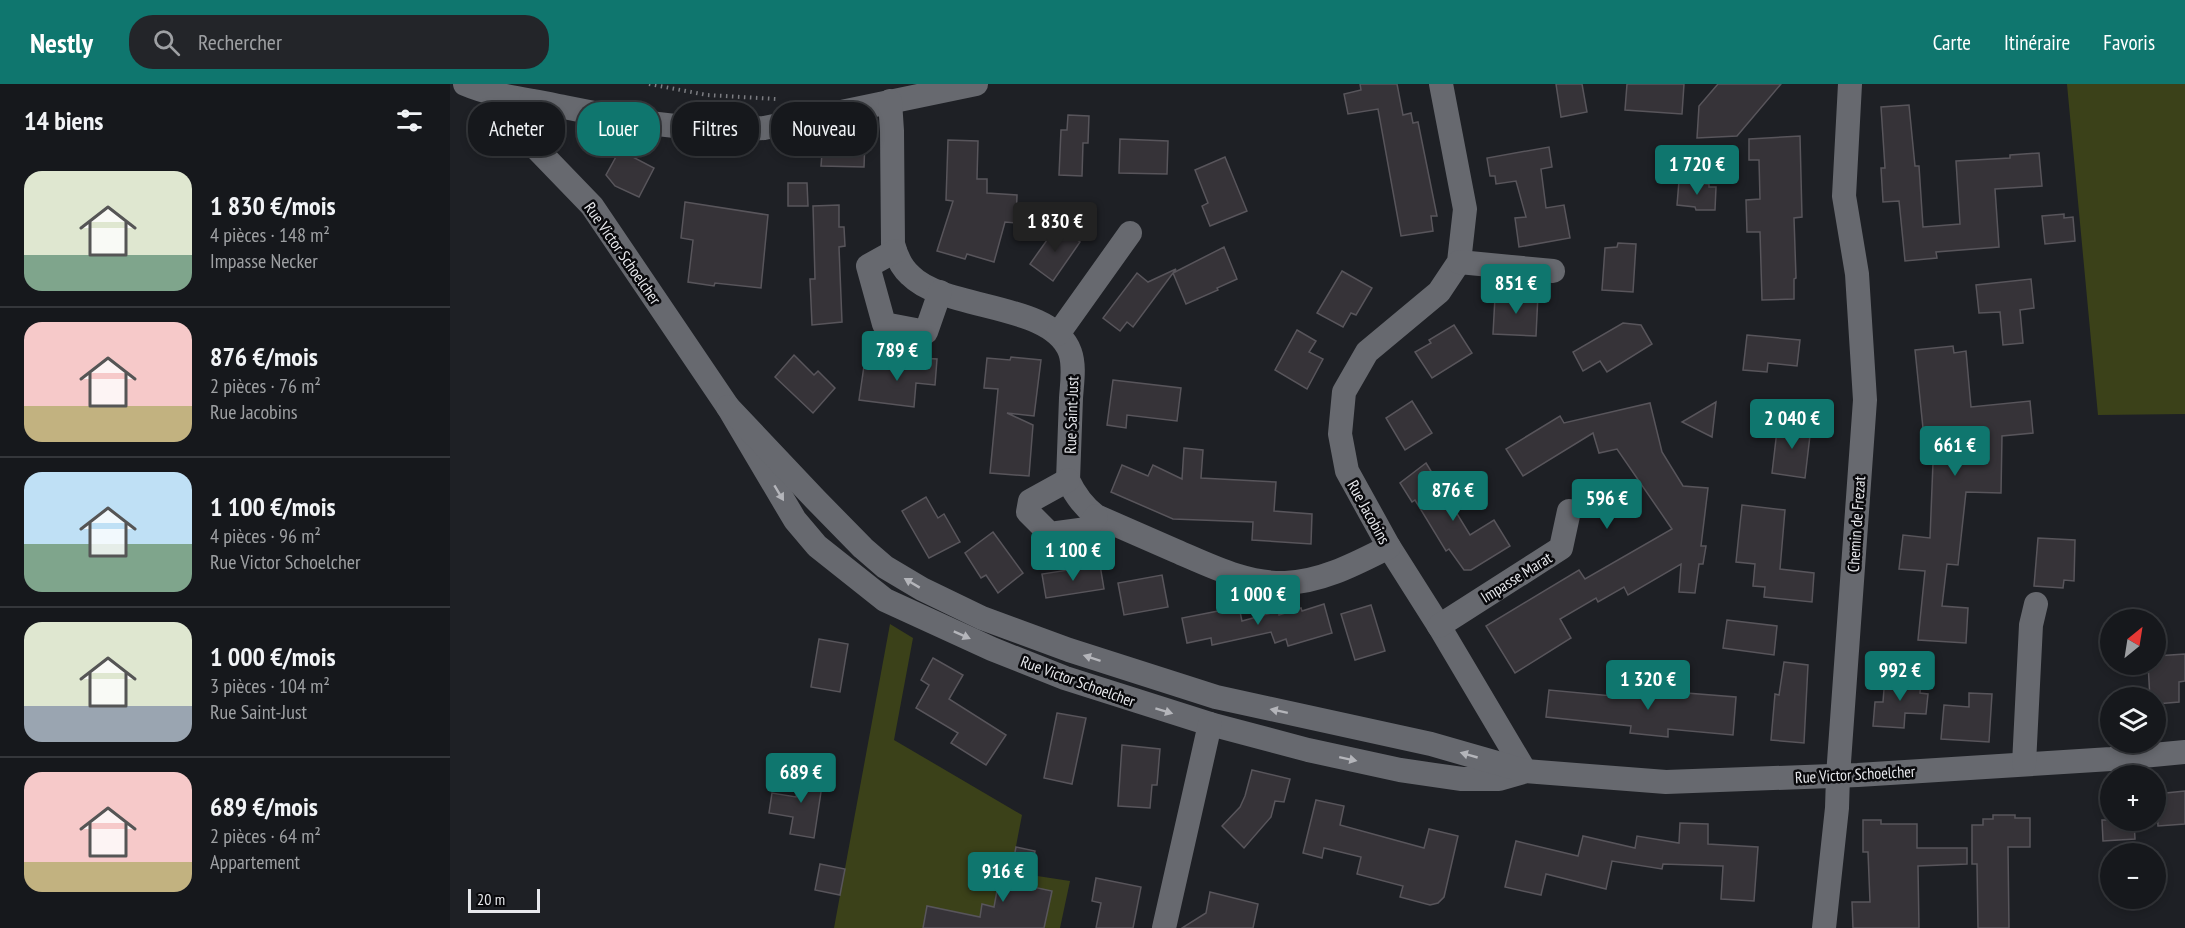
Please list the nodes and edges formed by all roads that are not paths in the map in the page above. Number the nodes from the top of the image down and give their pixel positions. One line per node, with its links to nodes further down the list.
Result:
1 (465, 84): 5 (street)
2 (976, 84): 6 (street)
3 (1441, 84): 9 (street, Rue Jacobins)
4 (1850, 84): 24 (street, Chemin de Frezat)
5 (531, 100): 6 (street); 13 (street, Rue Victor Schoelcher)
6 (890, 101): 8 (street)
7 (1130, 233): 12 (street)
8 (895, 251): 11 (street); 11 (street)
9 (1459, 262): 10 (street); 17 (street, Rue Jacobins)
10 (1553, 271)
11 (940, 292): 12 (street)
12 (1058, 334): 14 (street, Rue Saint-Just)
13 (728, 406): 20 (street, Rue Victor Schoelcher, one-way to 20); 23 (street, Rue Victor Schoelcher, one-way to 13)
14 (1068, 480): 16 (street); 16 (street)
15 (1569, 512): 19 (street, Impasse Marat)
16 (1096, 516): 17 (street)
17 (1389, 547): 19 (street, Rue Jacobins)
18 (2036, 604): 22 (street)
19 (1439, 626): 23 (street, Rue Jacobins)
20 (1210, 724): 23 (street, Rue Victor Schoelcher, one-way to 23); 25 (street)
21 (2185, 752): 22 (street, Rue Victor Schoelcher)
22 (2024, 764): 24 (street, Rue Victor Schoelcher)
23 (1525, 771): 24 (street, Rue Victor Schoelcher)
24 (1838, 776): 26 (street, Chemin de Frezat)
25 (1164, 928)
26 (1824, 928)

